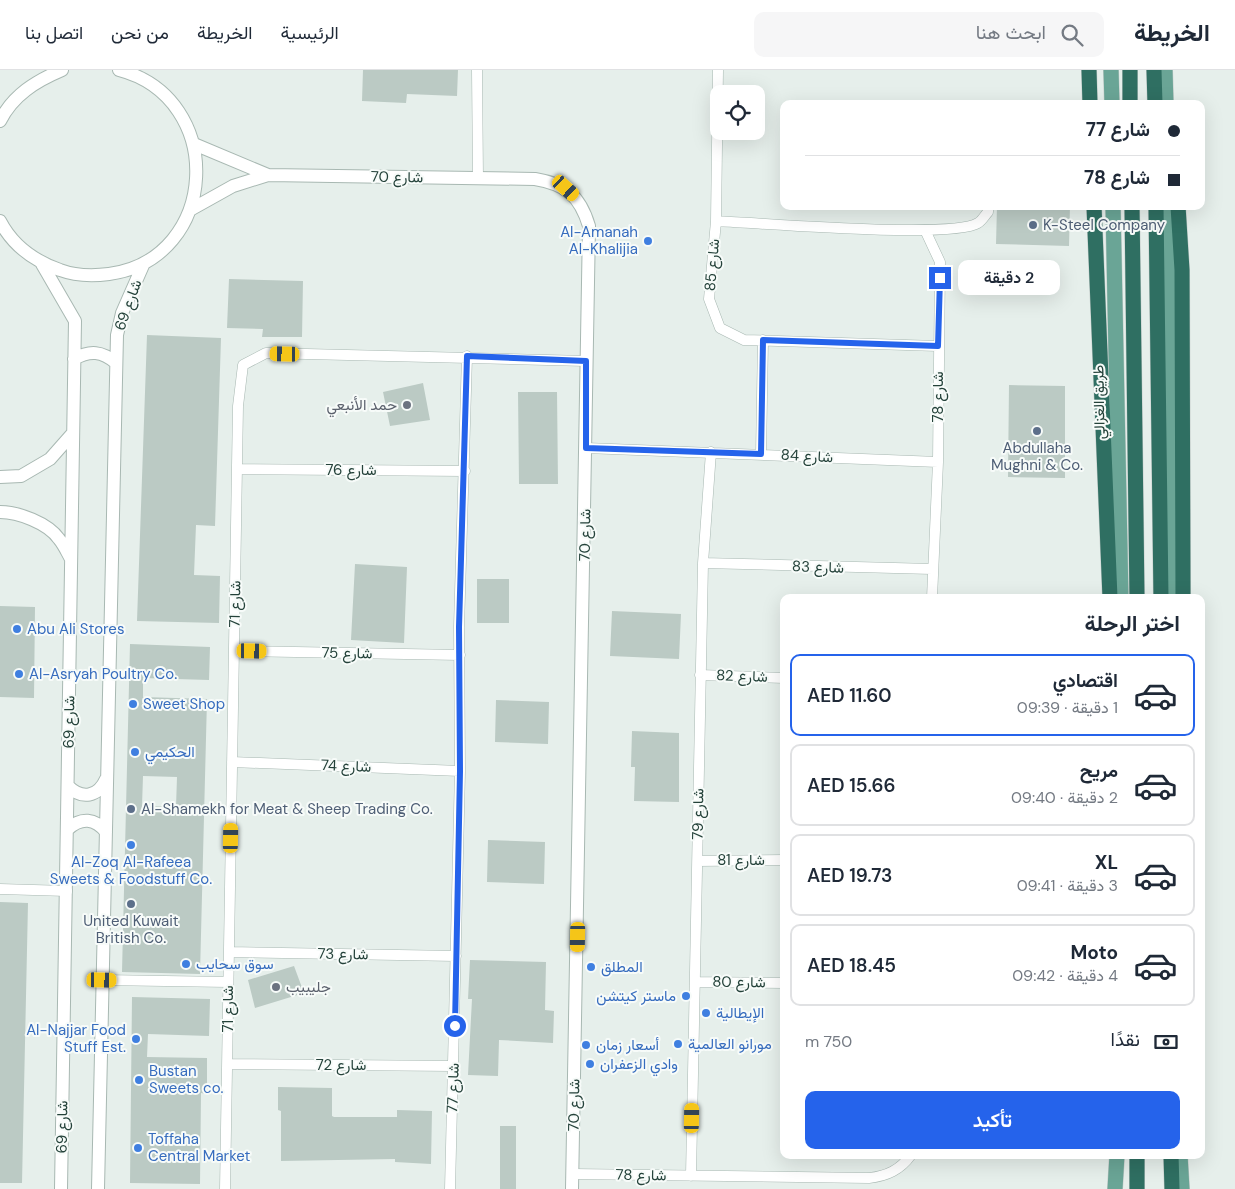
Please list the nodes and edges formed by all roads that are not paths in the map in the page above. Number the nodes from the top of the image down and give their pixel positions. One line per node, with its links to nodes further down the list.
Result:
1 (62, 70): 11 (street)
2 (119, 70): 12 (street)
3 (138, 70): 12 (street)
4 (478, 70): 21 (street)
5 (718, 70): 31 (street, شارع 85)
6 (1089, 70): 13 (highway)
7 (1111, 70): 14 (main road)
8 (1130, 70): 15 (highway)
9 (1154, 70): 16 (highway)
10 (1165, 70): 17 (main road)
11 (45, 74): 18 (street)
12 (149, 83): 19 (street)
13 (1090, 100)
14 (1112, 100)
15 (1130, 100)
16 (1155, 100)
17 (1166, 100)
18 (0, 120)
19 (194, 144): 20 (street, شارع 70); 22 (street)
20 (268, 175): 21 (street, شارع 70); 22 (street, شارع 70)
21 (478, 178): 39 (street, شارع 70)
22 (190, 210): 33 (street)
23 (988, 210): 32 (street)
24 (1094, 210): 54 (highway)
25 (1113, 210): 55 (main road, طريق الغزالي)
26 (1132, 210): 56 (highway)
27 (1156, 210): 57 (highway)
28 (1167, 210): 58 (main road)
29 (1178, 210): 59 (highway)
30 (0, 221): 34 (street)
31 (716, 221): 32 (street); 35 (street, شارع 85)
32 (925, 230): 36 (street, شارع 78)
33 (144, 263): 34 (street); 40 (street, شارع 69)
34 (42, 264): 38 (street, شارع 69)
35 (763, 340): 36 (street, شارع 85); 44 (street)
36 (938, 346): 45 (street, شارع 78)
37 (467, 356): 39 (street, شارع 71); 46 (street, شارع 71); 47 (street, شارع 77)
38 (74, 359): 40 (street); 41 (street, شارع 69)
39 (586, 361): 42 (street, شارع 70)
40 (116, 363): 66 (street, شارع 69)
41 (73, 433): 48 (street); 50 (street, شارع 69)
42 (586, 448): 43 (street, شارع 84); 87 (street, شارع 70)
43 (710, 452): 44 (street, شارع 84); 51 (street, شارع 79)
44 (761, 454): 45 (street, شارع 84)
45 (938, 462): 52 (street, شارع 78)
46 (237, 469): 47 (street, شارع 76); 60 (street, شارع 71)
47 (465, 471): 61 (street, شارع 77)
48 (0, 477)
49 (0, 512): 50 (street)
50 (71, 560): 67 (street, شارع 69)
51 (703, 563): 52 (street, شارع 83); 62 (street, شارع 79)
52 (932, 569): 53 (street, شارع 78)
53 (932, 594)
54 (1110, 594)
55 (1120, 594)
56 (1137, 594)
57 (1161, 594)
58 (1170, 594)
59 (1183, 594)
60 (234, 651): 61 (street, شارع 75); 64 (street, شارع 71)
61 (460, 656): 65 (street, شارع 77)
62 (700, 675): 63 (street, شارع 82); 70 (street, شارع 79)
63 (780, 678)
64 (232, 762): 65 (street, شارع 74); 74 (street, شارع 71)
65 (460, 771): 75 (street, شارع 77)
66 (106, 778): 67 (street); 69 (street, شارع 69)
67 (68, 786): 68 (street, شارع 69)
68 (68, 828): 69 (street); 73 (street, شارع 69)
69 (106, 832): 76 (street, شارع 69)
70 (698, 860): 71 (street, شارع 81); 78 (street, شارع 79)
71 (780, 860)
72 (0, 889): 73 (street)
73 (67, 891): 89 (street, شارع 69)
74 (229, 952): 75 (street, شارع 73); 77 (street, شارع 71)
75 (456, 956): 81 (street, شارع 77)
76 (102, 980): 77 (street); 90 (street, شارع 69)
77 (228, 982): 80 (street, شارع 71)
78 (695, 982): 79 (street, شارع 80); 88 (street, شارع 79)
79 (780, 983)
80 (228, 1064): 81 (street, شارع 72); 91 (street, شارع 71)
81 (454, 1066): 92 (street, شارع 77)
82 (908, 1159): 88 (street, شارع 78)
83 (1117, 1159): 94 (main road)
84 (1137, 1159): 95 (highway)
85 (1171, 1159): 96 (highway)
86 (1180, 1159): 97 (main road)
87 (573, 1174): 88 (street, شارع 78); 93 (street, شارع 70)
88 (691, 1176)
89 (61, 1189)
90 (98, 1189)
91 (225, 1189)
92 (450, 1189)
93 (572, 1189)
94 (1116, 1189)
95 (1137, 1189)
96 (1172, 1189)
97 (1182, 1189)

